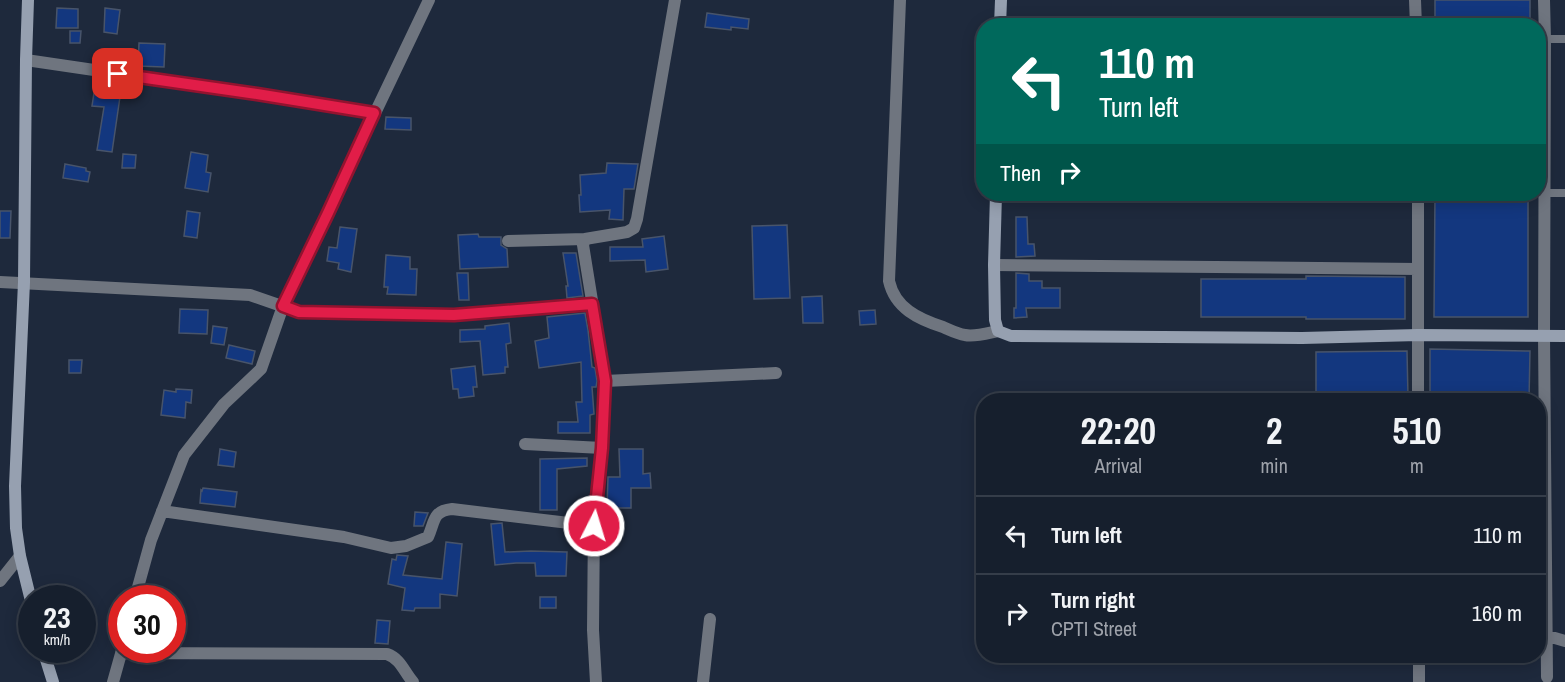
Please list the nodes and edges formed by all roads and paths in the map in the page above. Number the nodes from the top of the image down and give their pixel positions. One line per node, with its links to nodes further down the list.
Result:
1 (28, 0): 13 (street)
2 (429, 0): 14 (street)
3 (675, 0): 20 (street)
4 (900, 0): 28 (street)
5 (1001, 0): 8 (street)
6 (1415, 0): 9 (street)
7 (1544, 0): 10 (street)
8 (1000, 18)
9 (1416, 18)
10 (1543, 18)
11 (1546, 39): 12 (lane)
12 (1565, 39)
13 (26, 60): 14 (street); 25 (street)
14 (374, 113): 27 (street)
15 (1546, 193): 16 (lane)
16 (1565, 193)
17 (996, 201): 22 (street)
18 (1418, 201): 23 (street)
19 (1544, 201): 30 (street)
20 (585, 239): 21 (street); 26 (street)
21 (508, 241)
22 (994, 266): 23 (street); 28 (street)
23 (1418, 269): 29 (street)
24 (0, 282): 25 (street)
25 (24, 282): 27 (street); 41 (street)
26 (592, 304): 27 (street); 33 (street)
27 (283, 306): 39 (street)
28 (998, 331): 29 (street)
29 (1418, 335): 30 (street); 34 (street)
30 (1544, 336): 31 (street); 35 (street)
31 (1565, 336)
32 (776, 373): 33 (street)
33 (605, 381): 37 (street)
34 (1418, 393)
35 (1545, 393)
36 (525, 444): 37 (street)
37 (602, 448): 40 (street)
38 (1546, 486): 46 (street)
39 (162, 511): 40 (street); 44 (street)
40 (594, 526): 56 (street)
41 (20, 556): 42 (street); 43 (street)
42 (0, 581)
43 (27, 585)
44 (139, 585)
45 (710, 619): 57 (street)
46 (1548, 636): 47 (street); 52 (street)
47 (1565, 641)
48 (186, 652): 55 (street)
49 (47, 663): 53 (street)
50 (118, 663): 54 (street)
51 (1419, 663): 58 (street)
52 (1547, 677)
53 (53, 682)
54 (113, 682)
55 (413, 682)
56 (596, 682)
57 (703, 682)
58 (1419, 682)

